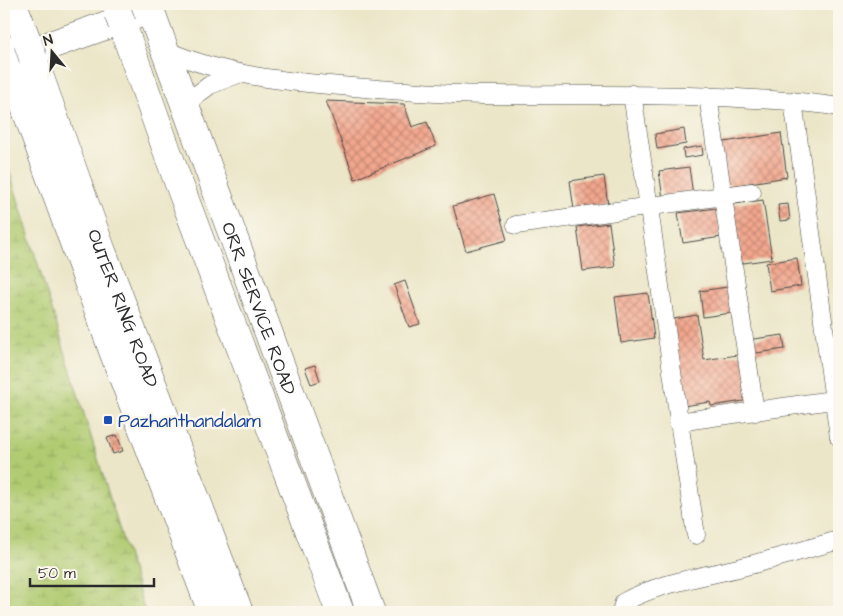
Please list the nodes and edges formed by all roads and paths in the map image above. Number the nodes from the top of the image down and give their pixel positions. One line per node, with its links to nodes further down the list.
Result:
1 (13, 4): 5 (main road, OUTER RING ROAD)
2 (149, 7): 4 (main road, ORR SERVICE ROAD); 5 (main road)
3 (118, 14): 24 (main road)
4 (164, 50): 6 (street); 10 (main road, ORR SERVICE ROAD)
5 (18, 52): 22 (main road); 23 (main road, OUTER RING ROAD)
6 (238, 74): 7 (street); 10 (street)
7 (632, 94): 8 (street); 14 (street)
8 (708, 96): 9 (street); 13 (street)
9 (793, 101): 11 (street); 16 (street)
10 (184, 104): 25 (main road, ORR SERVICE ROAD)
11 (839, 107)
12 (752, 192): 13 (street)
13 (723, 196): 14 (street); 17 (street)
14 (650, 206): 15 (street); 18 (street)
15 (516, 226)
16 (837, 400): 17 (street); 19 (street)
17 (755, 412): 18 (street)
18 (678, 422): 20 (street)
19 (839, 437)
20 (696, 535)
21 (839, 540): 26 (street)
22 (212, 612)
23 (239, 612)
24 (340, 612)
25 (371, 612)
26 (622, 612)

